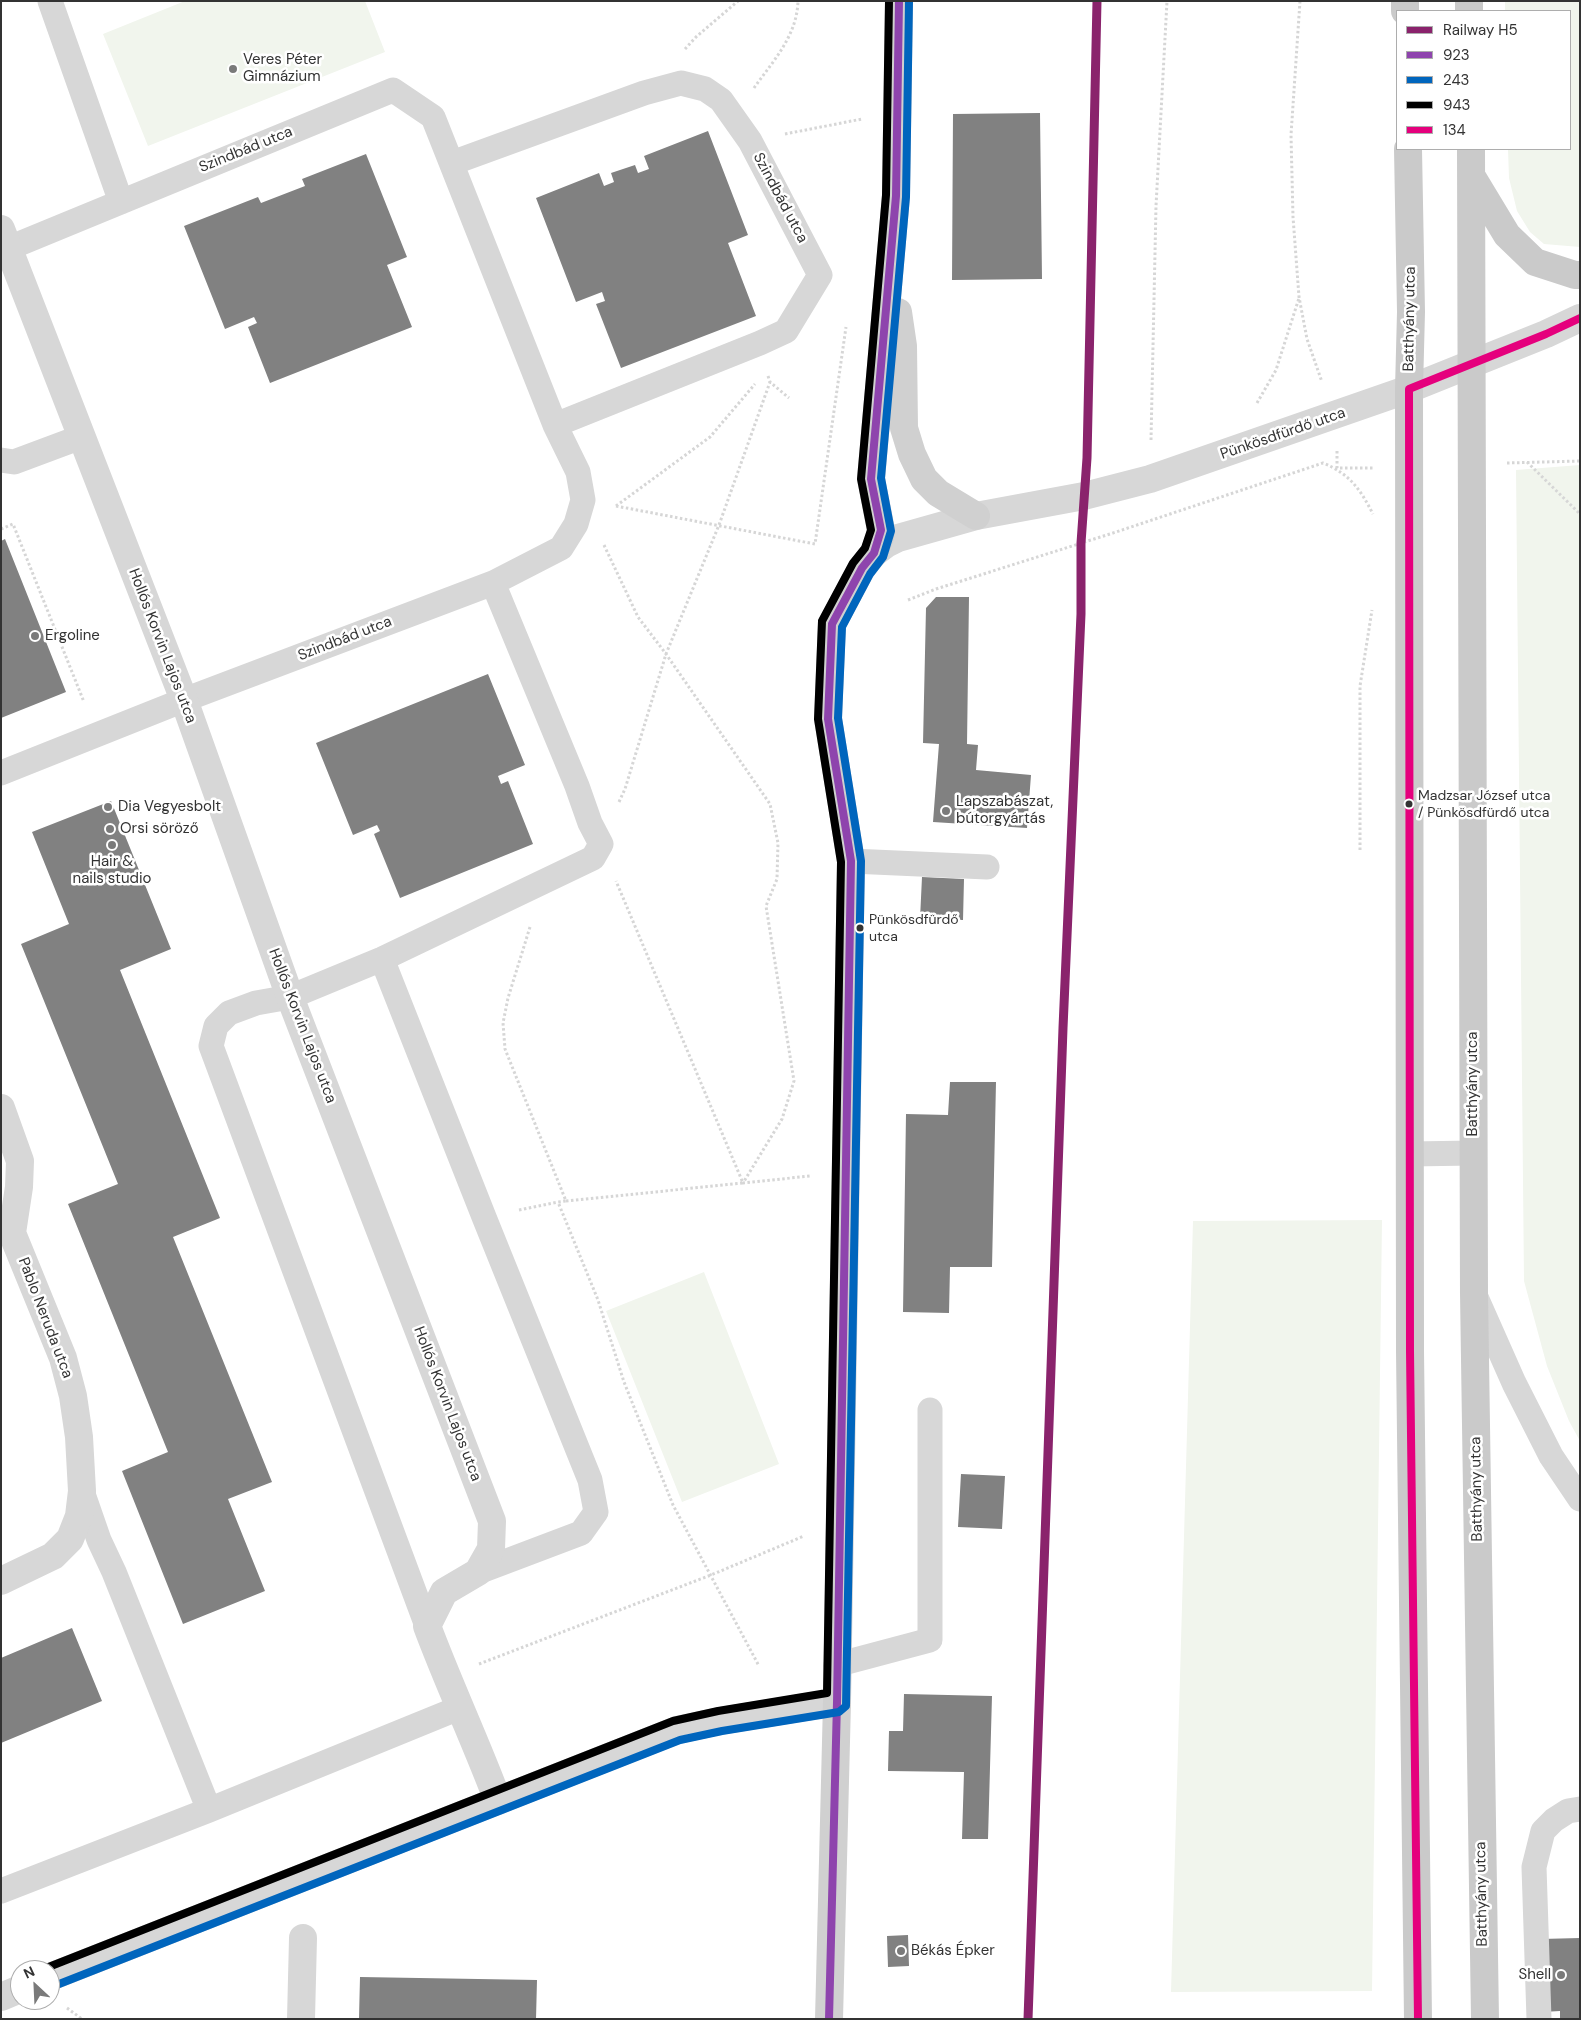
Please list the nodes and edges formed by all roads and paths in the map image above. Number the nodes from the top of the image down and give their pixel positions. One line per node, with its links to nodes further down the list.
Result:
1 (50, 1): 14 (lane)
2 (738, 1): 7 (path)
3 (798, 1): 9 (path)
4 (899, 1): 16 (main road)
5 (1167, 1): 30 (path)
6 (1300, 1): 18 (path)
7 (683, 51)
8 (870, 118): 10 (path)
9 (732, 119): 10 (lane, Szindbád utca); 13 (lane, Szindbád utca)
10 (750, 141): 26 (lane, Szindbád utca)
11 (1408, 150): 24 (main road, Batthyány utca)
12 (1471, 162): 17 (main road); 20 (main road, Batthyány utca)
13 (452, 163): 14 (lane, Szindbád utca); 26 (lane, Szindbád utca)
14 (121, 202): 15 (lane, Szindbád utca)
15 (5, 238): 27 (street, Hollós Korvin Lajos utca)
16 (892, 262): 34 (main road); 40 (main road)
17 (1580, 275)
18 (1299, 297): 22 (path); 25 (path)
19 (1580, 318): 20 (street, Pünkösdfürdő utca)
20 (1472, 364): 24 (street, Pünkösdfürdő utca); 56 (main road, Batthyány utca)
21 (760, 378): 32 (path)
22 (1321, 380)
23 (770, 382): 37 (path)
24 (1409, 389): 30 (street, Pünkösdfürdő utca); 57 (main road, Batthyány utca)
25 (1257, 404)
26 (555, 425): 31 (lane, Szindbád utca)
27 (81, 437): 28 (lane); 45 (street, Hollós Korvin Lajos utca)
28 (1, 460)
29 (1526, 462): 33 (path)
30 (1150, 479): 34 (street, Pünkösdfürdő utca)
31 (583, 500): 32 (path); 36 (path); 41 (lane, Szindbád utca)
32 (616, 506): 36 (path); 37 (path)
33 (1580, 514)
34 (976, 516): 40 (street, Pünkösdfürdő utca)
35 (1373, 521): 42 (path)
36 (593, 522): 44 (path)
37 (719, 525): 39 (path); 44 (path)
38 (1, 529): 46 (path)
39 (815, 544)
40 (874, 553): 50 (main road)
41 (493, 583): 45 (lane, Szindbád utca); 48 (lane)
42 (908, 600)
43 (1374, 602): 49 (path)
44 (666, 654): 48 (path); 59 (path)
45 (184, 700): 46 (lane, Szindbád utca); 54 (street, Hollós Korvin Lajos utca)
46 (97, 735): 47 (lane, Szindbád utca)
47 (1, 773)
48 (601, 844): 52 (lane); 59 (path)
49 (1360, 850)
50 (851, 861): 51 (lane); 72 (main road)
51 (987, 867)
52 (543, 883): 53 (lane); 60 (path)
53 (382, 959): 54 (lane); 62 (lane)
54 (290, 997): 68 (street, Hollós Korvin Lajos utca); 71 (lane)
55 (1, 1108): 65 (street, Pablo Neruda utca)
56 (1474, 1153): 57 (lane); 63 (main road, Batthyány utca)
57 (1410, 1154): 87 (main road, Batthyány utca)
58 (813, 1176): 59 (path)
59 (743, 1183): 60 (path)
60 (566, 1201): 61 (path)
61 (558, 1202): 62 (path); 69 (path)
62 (484, 1217): 68 (lane)
63 (1474, 1293): 66 (lane); 88 (main road, Batthyány utca)
64 (930, 1410): 72 (lane)
65 (82, 1491): 70 (street, Pablo Neruda utca); 79 (lane)
66 (1580, 1499)
67 (804, 1536): 69 (path)
68 (478, 1572): 71 (street)
69 (711, 1575): 73 (path); 74 (path)
70 (1, 1581)
71 (427, 1626): 74 (street)
72 (836, 1665): 75 (main road)
73 (759, 1666)
74 (446, 1677): 76 (street)
75 (837, 1702): 77 (street); 86 (main road)
76 (459, 1708): 77 (street); 79 (lane)
77 (498, 1801): 82 (street)
78 (1580, 1809): 89 (lane)
79 (209, 1810): 80 (lane)
80 (1, 1891)
81 (303, 1938): 85 (street)
82 (60, 1974)
83 (62, 2004): 84 (path)
84 (82, 2019)
85 (301, 2019)
86 (829, 2019)
87 (1418, 2019)
88 (1485, 2019)
89 (1539, 2019)

